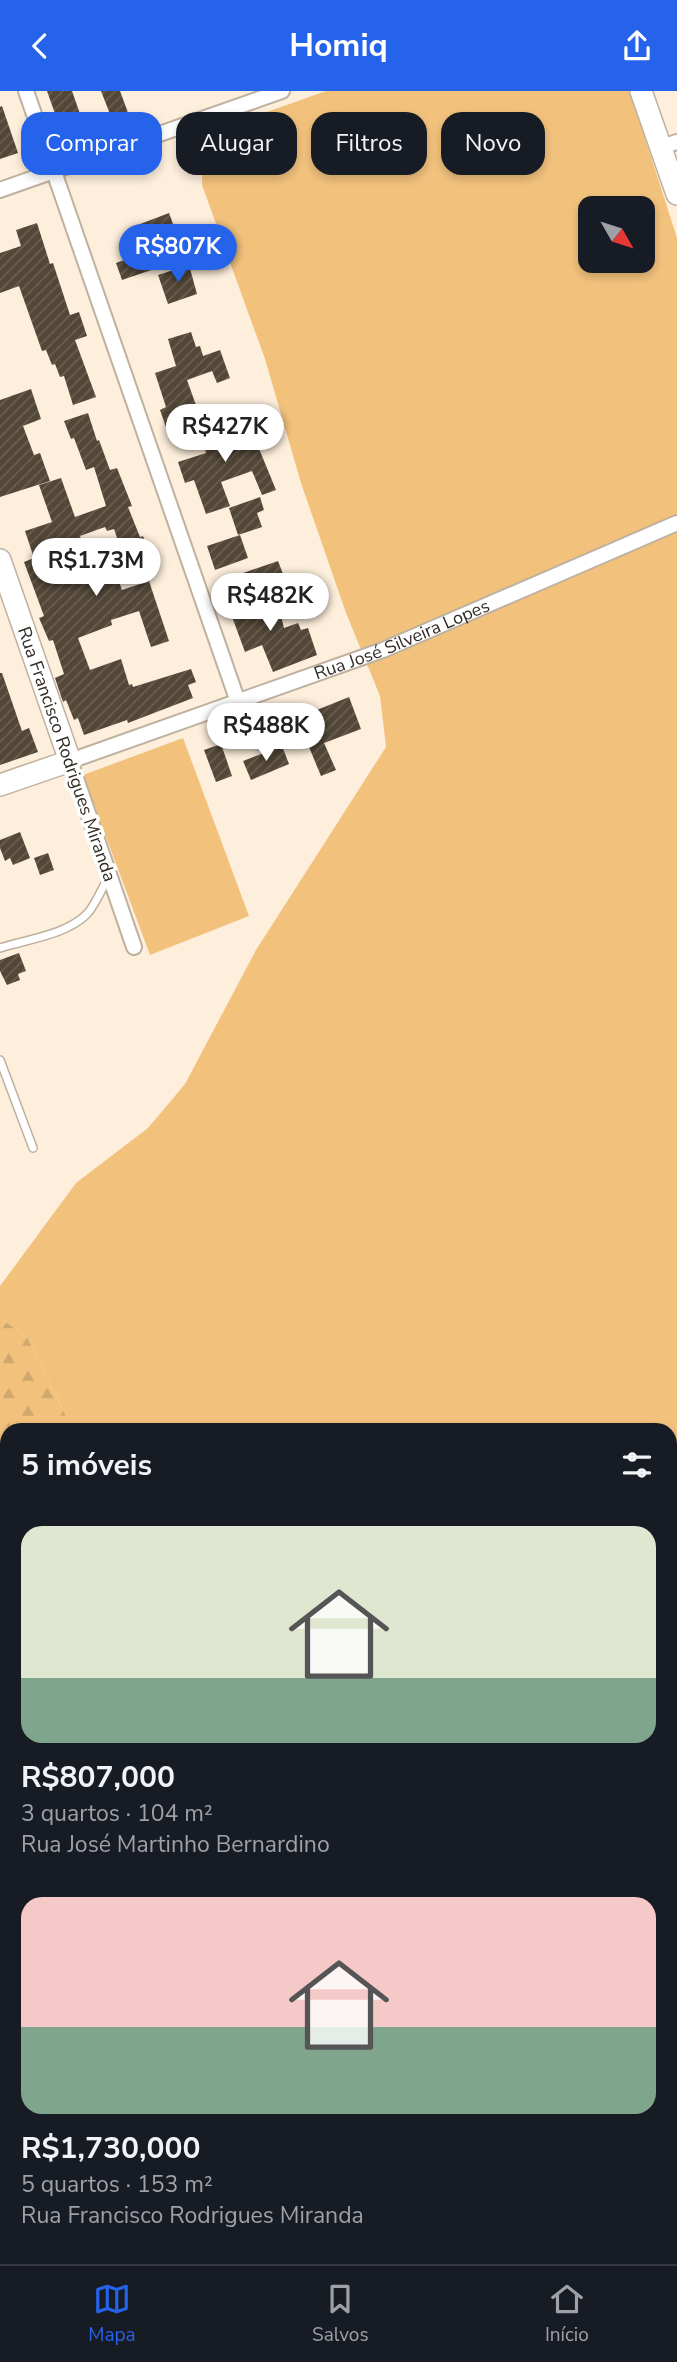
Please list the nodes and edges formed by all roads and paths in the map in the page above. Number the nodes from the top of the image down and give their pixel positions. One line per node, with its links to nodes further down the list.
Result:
1 (26, 91): 4 (street)
2 (282, 91): 5 (street)
3 (641, 91): 6 (street)
4 (33, 112)
5 (162, 133)
6 (669, 145): 10 (street)
7 (43, 175): 9 (street)
8 (55, 175): 13 (street)
9 (0, 190)
10 (677, 194)
11 (677, 523): 13 (street, Rua José Silveira Lopes)
12 (0, 560): 14 (street, Rua Francisco Rodrigues Miranda)
13 (238, 702): 14 (street, Rua José Silveira Lopes)
14 (70, 761): 15 (street, Rua José Silveira Lopes); 16 (street, Rua Francisco Rodrigues Miranda)
15 (0, 785)
16 (110, 876): 17 (lane); 18 (street, Rua Francisco Rodrigues Miranda)
17 (0, 947)
18 (135, 947)
19 (0, 1060): 20 (lane)
20 (33, 1148)

